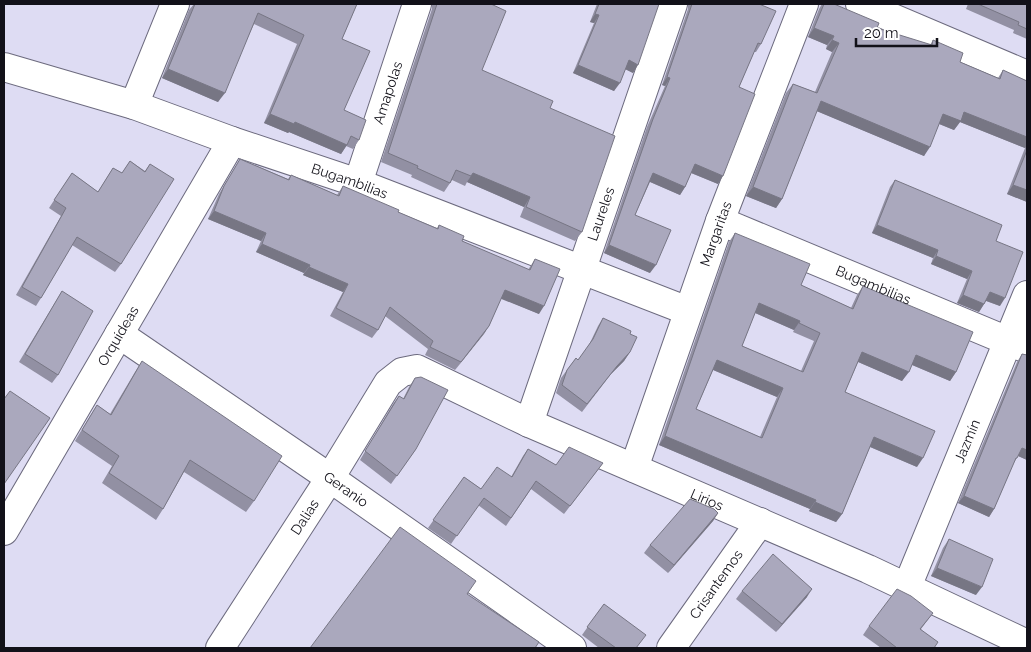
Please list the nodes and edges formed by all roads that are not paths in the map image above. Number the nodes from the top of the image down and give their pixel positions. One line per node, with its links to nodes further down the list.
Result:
1 (175, 4): 8 (street)
2 (416, 4): 10 (street, Amapolas)
3 (673, 4): 12 (street, Laureles)
4 (804, 4): 11 (street, Margaritas)
5 (860, 4): 7 (street)
6 (4, 67): 8 (street, Bugambilias)
7 (1027, 75)
8 (134, 105): 9 (street, Bugambilias)
9 (232, 141): 10 (street, Bugambilias); 15 (street, Orquídeas)
10 (358, 183): 12 (street, Bugambilias)
11 (720, 221): 14 (street, Margaritas); 16 (street, Bugambilias)
12 (581, 270): 14 (street, Bugambilias); 18 (street, Laureles)
13 (1027, 295): 16 (street, Jazmín)
14 (688, 311): 19 (street, Margaritas)
15 (119, 334): 20 (street, Geranio); 22 (street, Orquídeas)
16 (1018, 345): 23 (street, Jazmín)
17 (388, 383): 18 (street, Lirios); 20 (street, Dalias)
18 (529, 423): 19 (street, Lirios)
19 (634, 468): 21 (street, Lirios)
20 (330, 478): 25 (street, Dalias); 26 (street, Geranio)
21 (760, 522): 23 (street, Lirios); 27 (street, Crisantemos)
22 (4, 531)
23 (907, 587): 24 (street, Lirios)
24 (1027, 644)
25 (220, 648)
26 (572, 648)
27 (671, 648)

